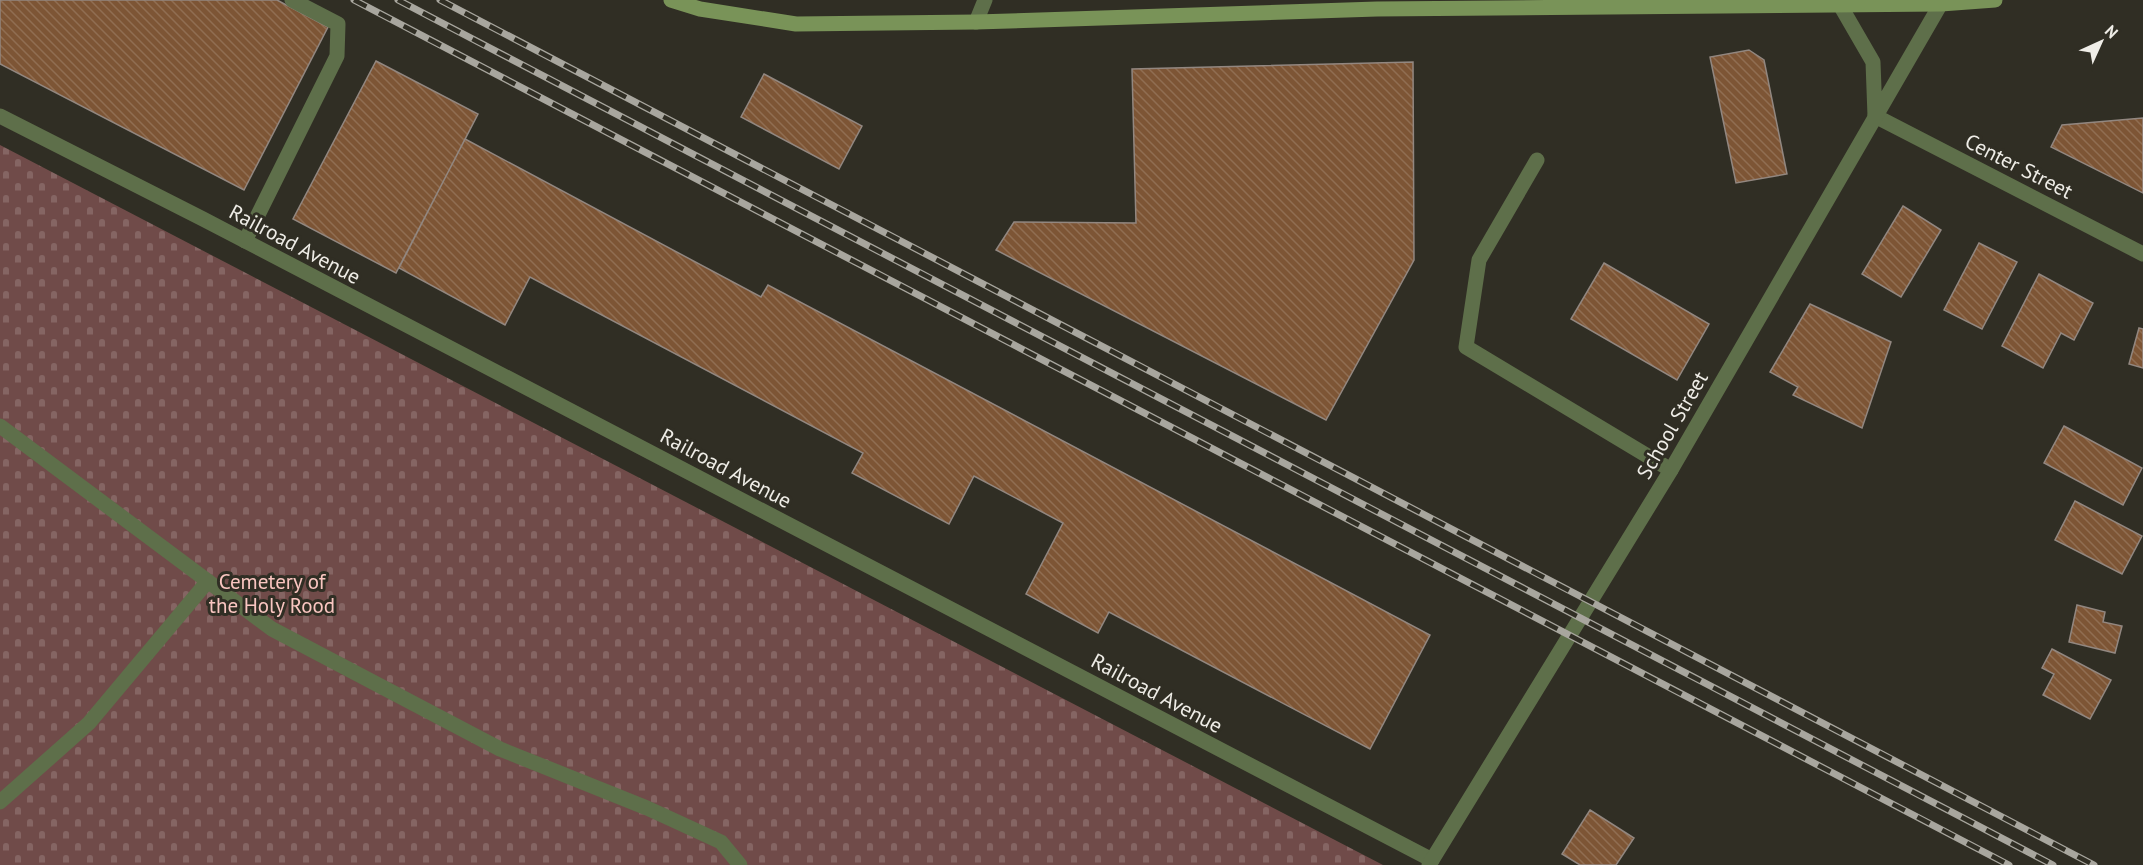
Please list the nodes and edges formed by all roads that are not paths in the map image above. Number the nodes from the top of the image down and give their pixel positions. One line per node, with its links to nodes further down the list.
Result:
1 (292, 0): 11 (street)
2 (672, 0): 7 (main road)
3 (985, 0): 7 (street)
4 (1995, 0): 5 (main road)
5 (1942, 2): 6 (main road); 9 (street, School Street)
6 (1840, 5): 7 (main road); 9 (street)
7 (976, 22)
8 (0, 116): 11 (street, Railroad Avenue)
9 (1875, 116): 12 (street, Center Street); 14 (street, School Street)
10 (1537, 160): 14 (street)
11 (245, 241): 17 (street, Railroad Avenue)
12 (2143, 254)
13 (0, 426): 15 (street)
14 (1671, 470): 17 (street, School Street)
15 (208, 581): 16 (street); 18 (street)
16 (0, 802)
17 (1430, 862)
18 (740, 865)

